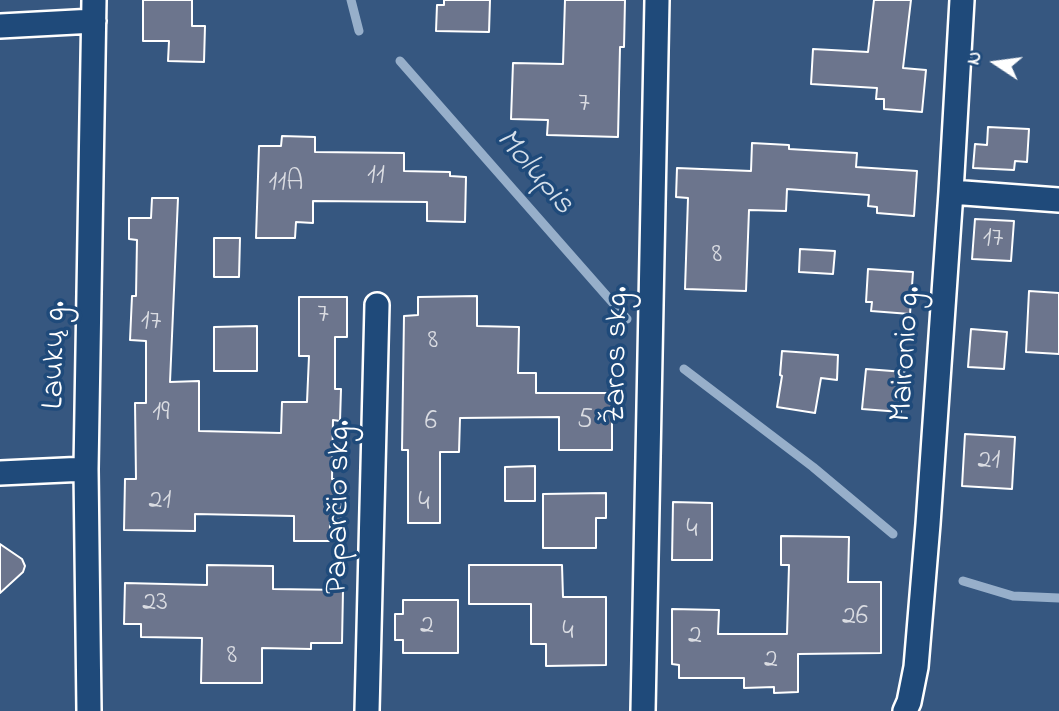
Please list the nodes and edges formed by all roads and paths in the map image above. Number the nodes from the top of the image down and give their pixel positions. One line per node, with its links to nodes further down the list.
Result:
1 (657, 0): 12 (street, Žaros skg.)
2 (962, 0): 5 (street, Maironio g.)
3 (94, 11): 4 (street); 8 (street, Laukų g.)
4 (0, 26)
5 (951, 192): 6 (street); 13 (street, Maironio g.)
6 (1059, 200)
7 (377, 305): 11 (street, Paparčio skg.)
8 (86, 469): 9 (street); 10 (street, Laukų g.)
9 (0, 472)
10 (89, 711)
11 (367, 711)
12 (643, 711)
13 (905, 711)

